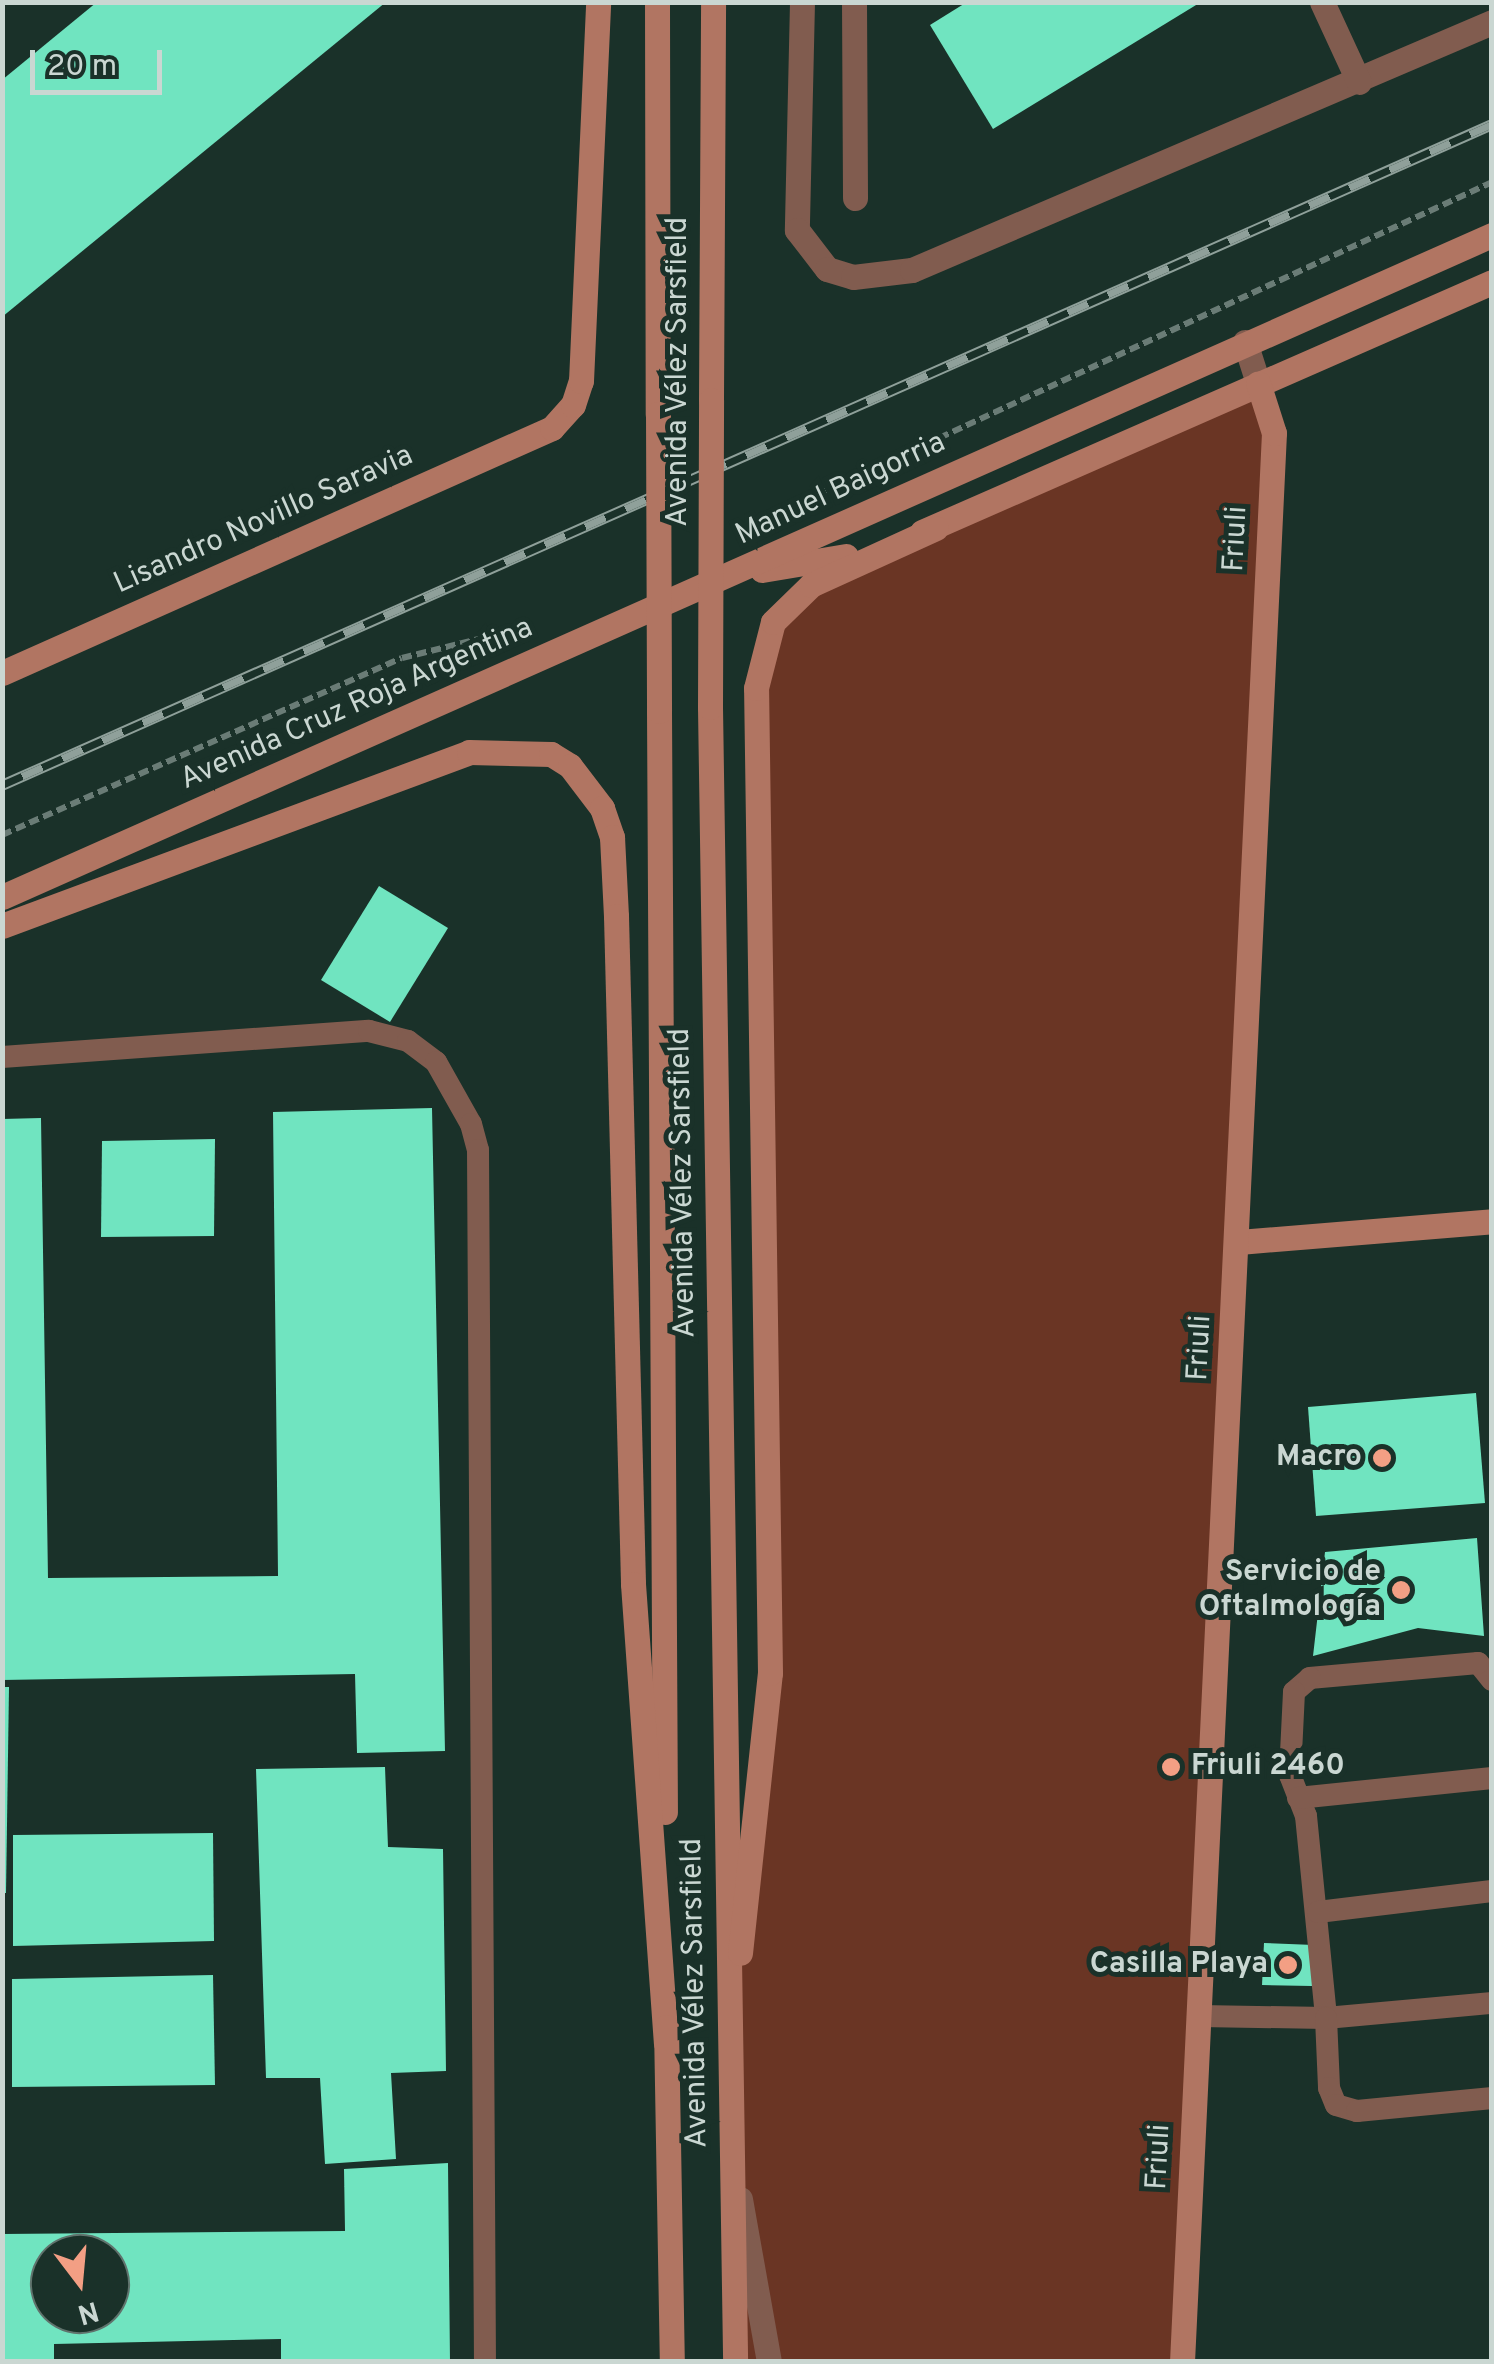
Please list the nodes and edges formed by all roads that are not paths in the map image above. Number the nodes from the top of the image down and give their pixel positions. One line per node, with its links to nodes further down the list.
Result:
1 (598, 2): 16 (main road, Lisandro Novillo Saravia)
2 (657, 2): 30 (main road, Avenida Vélez Sarsfield, bridge)
3 (714, 2): 31 (main road, Avenida Vélez Sarsfield, bridge)
4 (802, 2): 8 (street)
5 (854, 2): 9 (street)
6 (1322, 2): 8 (street)
7 (1492, 22): 8 (street)
8 (1359, 82)
9 (855, 198)
10 (1492, 236): 12 (main road, Manuel Baigorria)
11 (1492, 282): 13 (main road, Manuel Baigorria)
12 (1245, 342): 13 (street, Friuli); 15 (main road, Manuel Baigorria)
13 (1258, 383): 14 (main road, Manuel Baigorria); 21 (main road, Friuli)
14 (936, 528): 15 (main road, Manuel Baigorria); 31 (main road)
15 (737, 573): 17 (main road, Avenida Cruz Roja Argentina)
16 (2, 672)
17 (2, 897)
18 (2, 926): 30 (main road)
19 (2, 1057): 34 (lane)
20 (1492, 1221): 21 (main road)
21 (1239, 1242): 28 (main road, Friuli)
22 (1492, 1680): 24 (lane)
23 (1492, 1778): 24 (lane)
24 (1298, 1798): 26 (lane)
25 (1492, 1891): 26 (lane)
26 (1318, 1912): 29 (lane)
27 (1492, 2004): 29 (lane)
28 (1200, 2016): 29 (lane); 38 (main road, Friuli)
29 (1326, 2018): 32 (lane)
30 (666, 2043): 35 (main road, Avenida Vélez Sarsfield)
31 (728, 2047): 33 (main road, Avenida Vélez Sarsfield)
32 (1492, 2098)
33 (731, 2152): 36 (main road, Avenida Vélez Sarsfield); 37 (street)
34 (484, 2362)
35 (672, 2362)
36 (735, 2362)
37 (769, 2362)
38 (1182, 2362)

